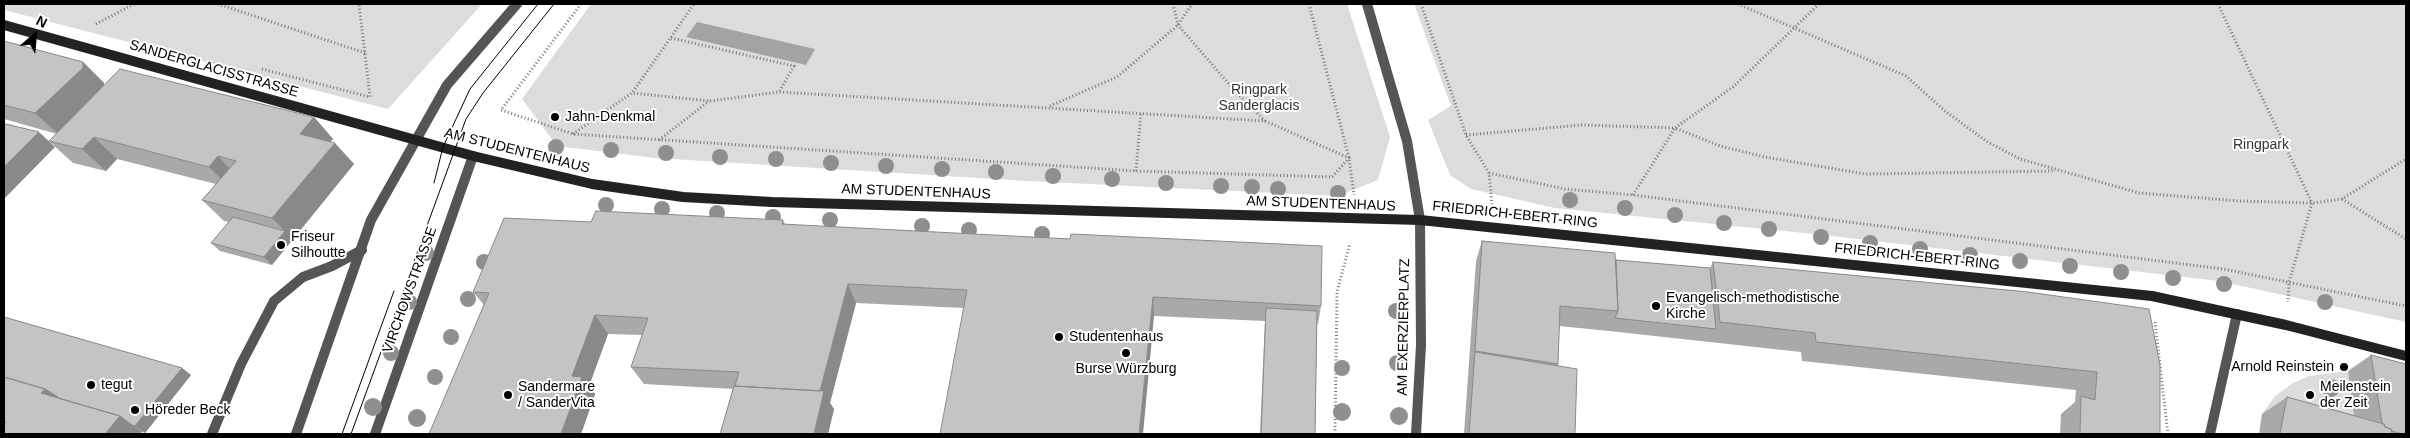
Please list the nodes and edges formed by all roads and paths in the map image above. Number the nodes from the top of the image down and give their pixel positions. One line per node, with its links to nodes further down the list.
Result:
1 (134, 4): 16 (path)
2 (218, 4): 20 (path)
3 (359, 4): 20 (path)
4 (517, 4): 32 (street)
5 (581, 4): 29 (path)
6 (694, 4): 19 (path)
7 (1173, 4): 17 (path)
8 (1192, 4): 17 (path)
9 (1308, 4): 34 (path)
10 (1367, 4): 43 (street, AM EXERZIERPLATZ)
11 (1420, 4): 30 (path)
12 (1738, 4): 18 (path)
13 (1818, 4): 18 (path)
14 (2218, 4): 41 (path)
15 (4, 25): 32 (main road, SANDERGLACISSTRASSE)
16 (93, 25)
17 (1178, 25): 25 (path); 27 (path)
18 (1796, 28): 28 (path); 37 (path)
19 (671, 38): 21 (path); 22 (path)
20 (365, 53): 23 (path)
21 (780, 92): 24 (path); 25 (path)
22 (632, 93): 24 (path); 29 (path)
23 (370, 97)
24 (710, 101): 31 (path)
25 (1050, 106): 26 (path)
26 (1141, 112): 27 (path); 36 (path)
27 (1265, 122): 34 (path)
28 (1675, 128): 30 (path); 37 (path); 39 (path)
29 (573, 134): 31 (path)
30 (1466, 134): 38 (path)
31 (660, 140): 36 (path)
32 (417, 141): 33 (main road, AM STUDENTENHAUS); 46 (street)
33 (474, 156): 42 (main road, AM STUDENTENHAUS); 55 (street, VIRCHOWSTRASSE)
34 (1349, 158): 36 (path); 42 (path)
35 (2406, 159): 40 (path)
36 (1136, 171)
37 (2057, 171): 41 (path)
38 (1489, 173): 39 (path); 44 (path)
39 (1633, 195): 47 (path)
40 (2342, 199): 41 (path); 45 (path)
41 (2312, 204): 47 (path)
42 (1356, 218): 43 (main road, AM STUDENTENHAUS); 56 (path)
43 (1420, 220): 44 (main road, FRIEDRICH-EBERT-RING); 57 (street, AM EXERZIERPLATZ)
44 (1494, 227): 48 (main road, FRIEDRICH-EBERT-RING)
45 (2406, 239)
46 (362, 250): 53 (street); 54 (street)
47 (2289, 282): 49 (path); 51 (path)
48 (2152, 296): 50 (main road, FRIEDRICH-EBERT-RING); 58 (path)
49 (2406, 306)
50 (2237, 314): 51 (main road, FRIEDRICH-EBERT-RING); 59 (street)
51 (2286, 325): 52 (main road, FRIEDRICH-EBERT-RING)
52 (2406, 356)
53 (212, 434)
54 (296, 434)
55 (375, 434)
56 (1335, 434)
57 (1416, 434)
58 (2168, 434)
59 (2210, 434)

